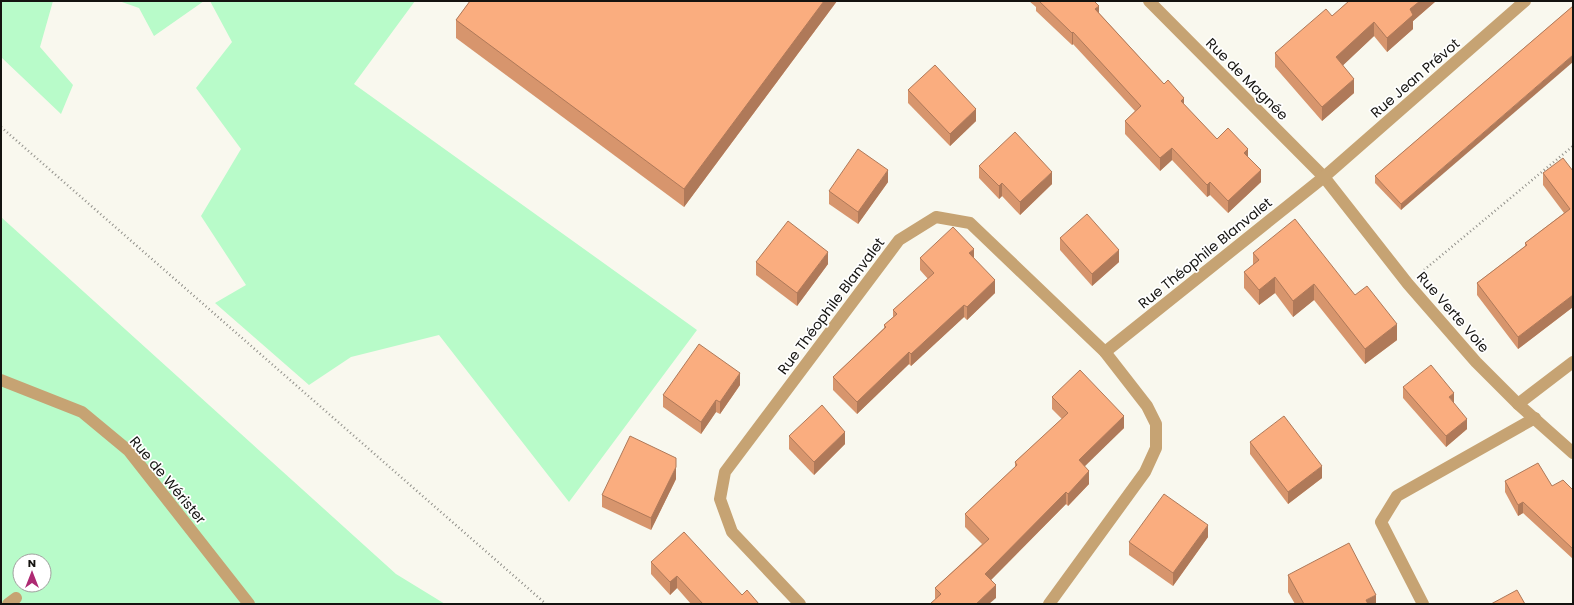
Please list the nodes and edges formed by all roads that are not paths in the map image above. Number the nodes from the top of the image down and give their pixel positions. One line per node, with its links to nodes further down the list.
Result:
1 (1149, 1): 3 (street, Rue de Magnée)
2 (1525, 1): 3 (street, Rue Jean Prévot)
3 (1324, 177): 4 (street, Rue Théophile Blanvalet); 7 (street, Rue Verte Voie)
4 (1105, 352): 11 (street, Rue Théophile Blanvalet); 12 (street, Rue Théophile Blanvalet)
5 (1573, 362): 7 (street)
6 (1, 380): 10 (street, Rue de Wérister)
7 (1518, 404): 8 (street, Rue Verte Voie)
8 (1535, 418): 9 (street, Rue Verte Voie); 13 (street)
9 (1573, 453)
10 (249, 604)
11 (800, 604)
12 (1049, 604)
13 (1424, 604)

